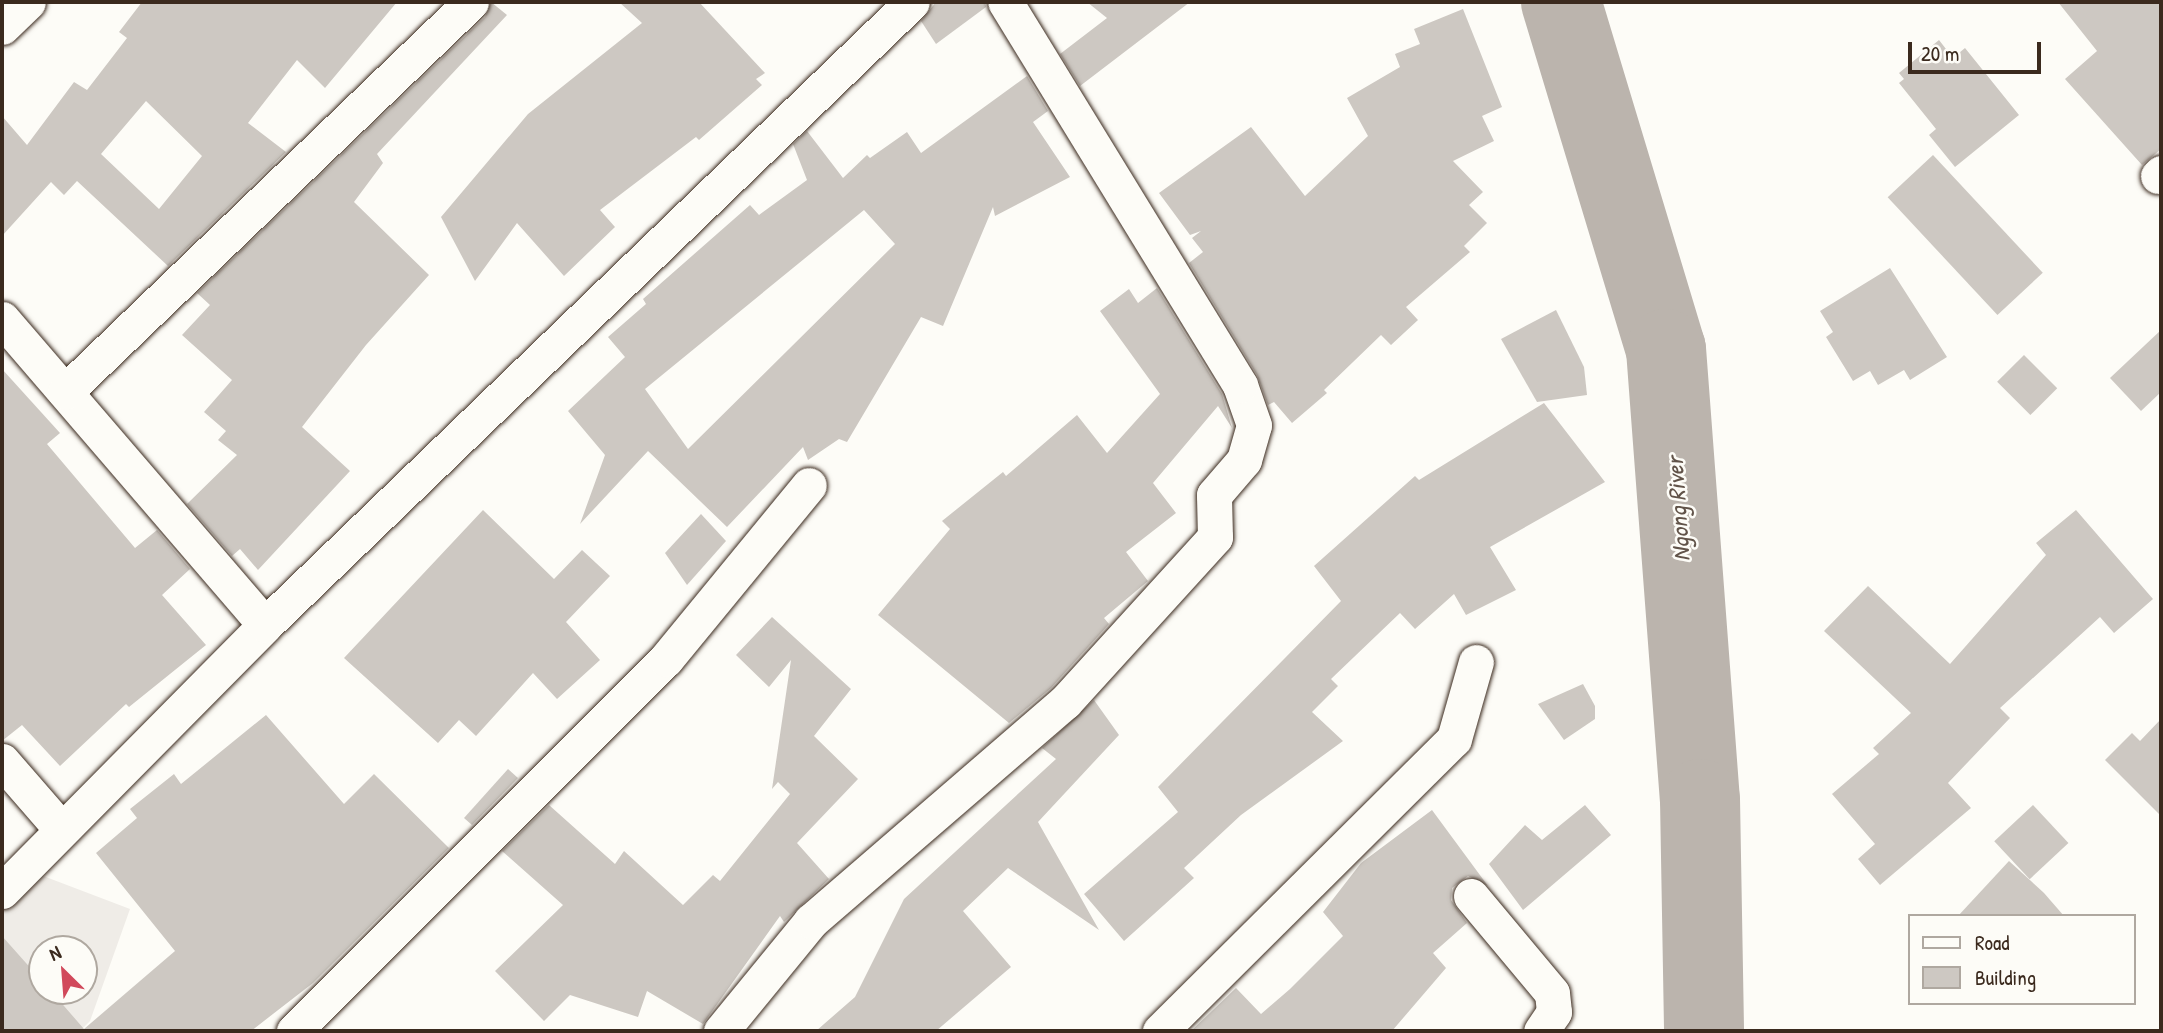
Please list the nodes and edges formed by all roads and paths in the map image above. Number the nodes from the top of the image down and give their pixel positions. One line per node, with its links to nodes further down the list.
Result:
1 (27, 2): 5 (street)
2 (471, 2): 7 (street)
3 (912, 2): 9 (street)
4 (1005, 2): 16 (street)
5 (2, 27)
6 (2, 319): 7 (street)
7 (65, 393): 9 (street)
8 (809, 485): 15 (street)
9 (265, 625): 12 (street)
10 (1476, 662): 17 (street)
11 (2, 761): 12 (street)
12 (62, 830): 13 (street)
13 (2, 891)
14 (1471, 896): 18 (street)
15 (294, 1031)
16 (722, 1031)
17 (1160, 1031)
18 (1541, 1031)

